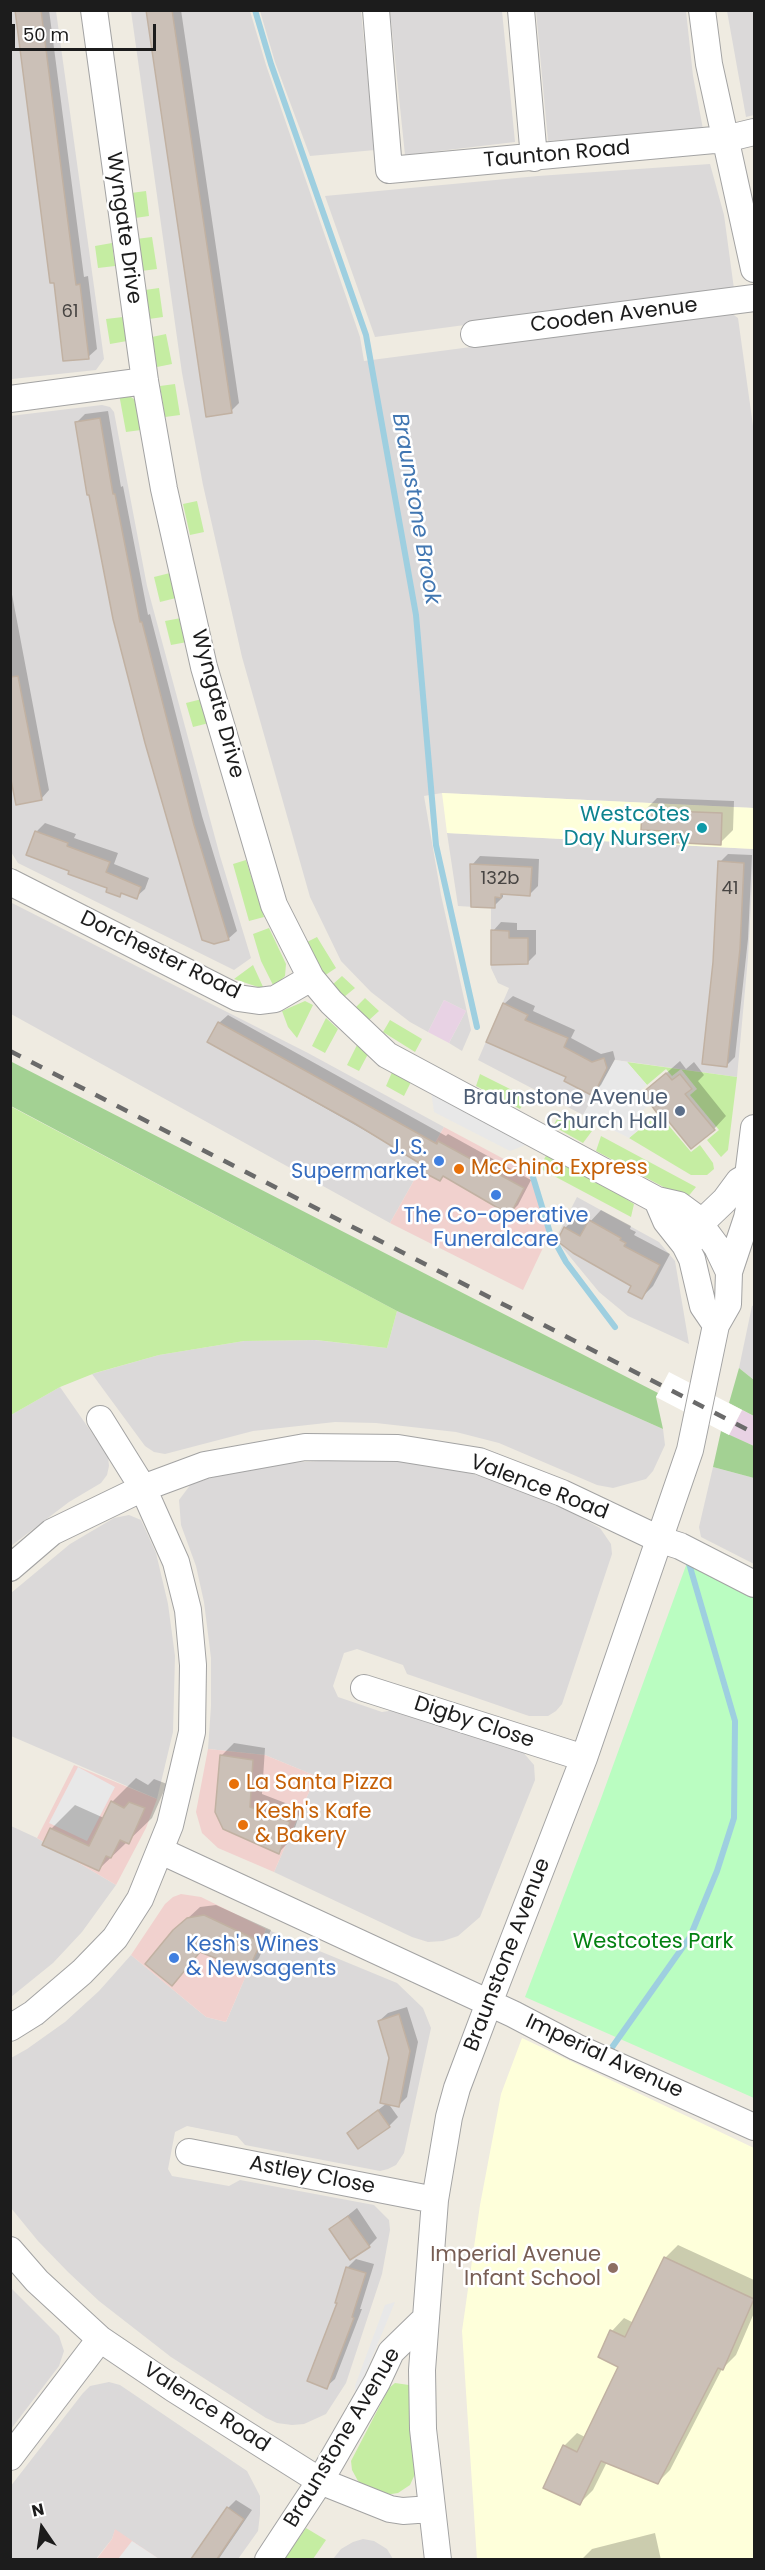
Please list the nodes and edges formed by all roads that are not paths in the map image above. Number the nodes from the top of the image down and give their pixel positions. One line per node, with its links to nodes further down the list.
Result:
1 (94, 10): 11 (street, Wyngate Drive)
2 (376, 10): 7 (street, Taunton Road)
3 (521, 10): 7 (street)
4 (702, 10): 6 (street)
5 (754, 132): 6 (street, Taunton Road)
6 (725, 139): 7 (street, Taunton Road); 8 (street)
7 (534, 158)
8 (754, 264)
9 (754, 298): 10 (street, Cooden Avenue)
10 (474, 334)
11 (145, 381): 12 (street); 14 (street, Wyngate Drive)
12 (10, 399)
13 (10, 882): 14 (street, Dorchester Road)
14 (311, 978): 18 (street, Wyngate Drive)
15 (754, 1128): 16 (street, Braunstone Avenue)
16 (752, 1181): 17 (street, Braunstone Avenue); 18 (street)
17 (747, 1218): 18 (street); 19 (street, Braunstone Avenue)
18 (697, 1236): 19 (street); 20 (street)
19 (729, 1272): 20 (street, Braunstone Avenue)
20 (716, 1325): 23 (street, Braunstone Avenue)
21 (100, 1419): 22 (street)
22 (143, 1488): 23 (street, Valence Road); 24 (street, Valence Road); 28 (street)
23 (661, 1539): 25 (street, Valence Road); 27 (street, Braunstone Avenue)
24 (10, 1568)
25 (754, 1584)
26 (364, 1688): 27 (street, Digby Close)
27 (584, 1758): 29 (street, Braunstone Avenue)
28 (161, 1851): 29 (street, Imperial Avenue); 30 (street)
29 (489, 2003): 31 (street, Imperial Avenue); 33 (street, Braunstone Avenue)
30 (10, 2028)
31 (754, 2127)
32 (189, 2152): 33 (street, Astley Close)
33 (435, 2200): 35 (street, Braunstone Avenue)
34 (10, 2250): 36 (street, Valence Road)
35 (426, 2319): 38 (street, Braunstone Avenue); 39 (street)
36 (100, 2339): 37 (street); 38 (street, Valence Road)
37 (10, 2457)
38 (320, 2481): 39 (street, Valence Road); 40 (street, Braunstone Avenue)
39 (431, 2509): 41 (street)
40 (268, 2559)
41 (438, 2559)

